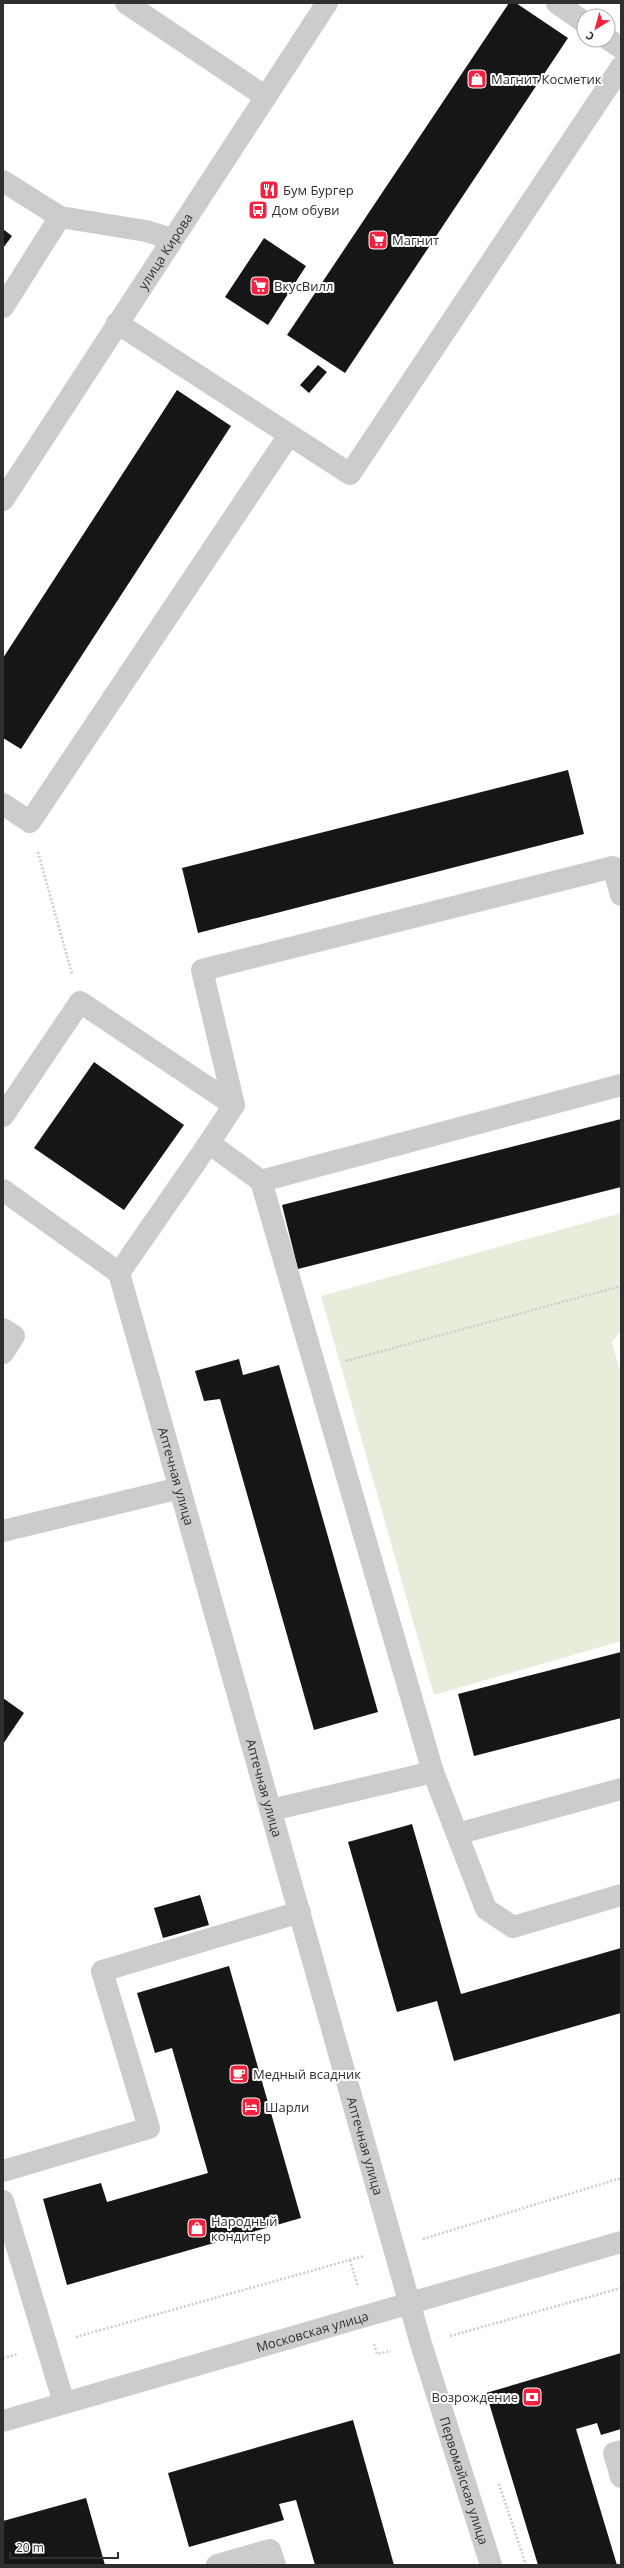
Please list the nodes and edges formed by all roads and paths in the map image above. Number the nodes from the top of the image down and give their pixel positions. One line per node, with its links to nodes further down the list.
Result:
1 (126, 3): 6 (street)
2 (327, 3): 6 (street, улица Кирова)
3 (556, 3): 4 (street)
4 (576, 17)
5 (621, 68): 12 (street)
6 (266, 97): 9 (street, улица Кирова)
7 (3, 181): 8 (street)
8 (60, 217): 9 (street); 10 (street)
9 (172, 239): 11 (street, улица Кирова)
10 (3, 308)
11 (117, 323): 12 (street); 13 (street, улица Кирова)
12 (289, 435): 15 (street)
13 (3, 500)
14 (3, 804): 15 (street)
15 (30, 822): 17 (path)
16 (621, 895): 19 (street)
17 (80, 1002): 19 (street); 20 (street)
18 (621, 1085): 22 (street)
19 (234, 1105): 21 (street)
20 (3, 1116)
21 (208, 1143): 22 (street); 24 (street)
22 (261, 1181): 28 (street)
23 (3, 1190): 24 (street)
24 (119, 1273): 29 (street, Аптечная улица)
25 (621, 1286): 28 (path)
26 (3, 1329): 27 (street)
27 (3, 1353)
28 (317, 1369): 31 (street)
29 (180, 1488): 30 (street); 33 (street, Аптечная улица)
30 (3, 1531)
31 (433, 1772): 33 (street); 34 (street)
32 (621, 1789): 34 (street)
33 (271, 1810): 36 (street, Аптечная улица)
34 (457, 1834): 35 (street)
35 (621, 1895)
36 (300, 1912): 37 (street); 42 (street, Аптечная улица)
37 (3, 2171)
38 (621, 2178): 40 (path)
39 (3, 2201): 46 (street)
40 (422, 2239)
41 (621, 2242): 44 (street, Московская улица)
42 (394, 2247): 44 (street, Аптечная улица); 46 (path)
43 (621, 2288): 45 (path)
44 (410, 2303): 48 (street, Московская улица); 54 (street, Первомайская улица)
45 (452, 2336)
46 (47, 2345): 47 (path); 48 (street)
47 (3, 2358)
48 (64, 2403): 49 (street, Московская улица)
49 (3, 2421)
50 (621, 2451): 51 (street)
51 (621, 2476)
52 (217, 2565): 53 (street)
53 (275, 2565)
54 (491, 2565)

